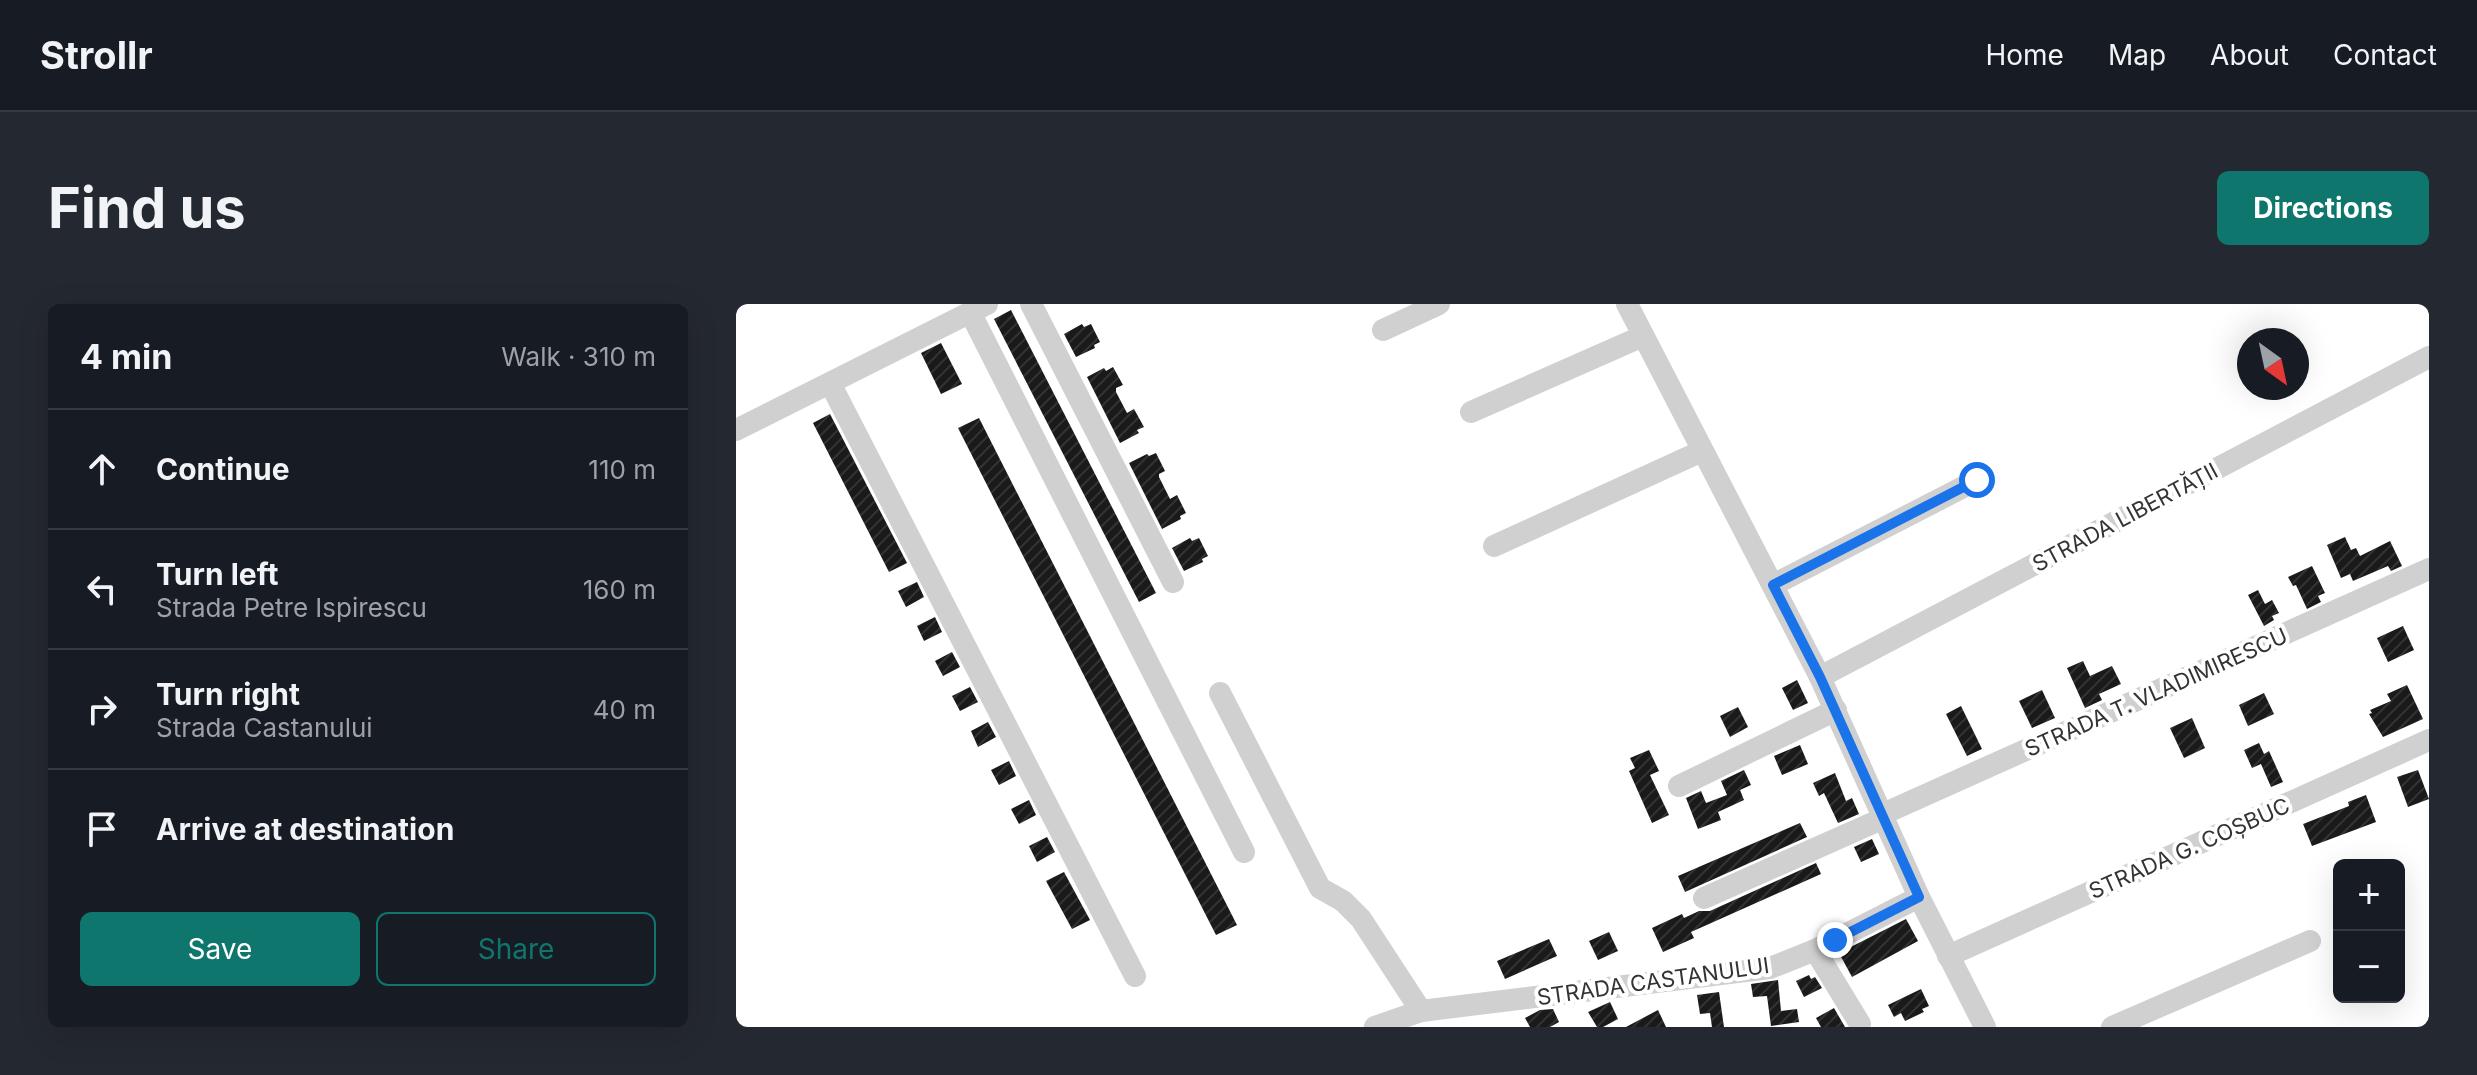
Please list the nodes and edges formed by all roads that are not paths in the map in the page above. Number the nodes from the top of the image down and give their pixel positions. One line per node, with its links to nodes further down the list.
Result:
1 (1031, 304): 15 (street)
2 (1439, 304): 5 (street)
3 (1627, 304): 6 (street)
4 (979, 308): 8 (street); 23 (street)
5 (1383, 330)
6 (1643, 336): 9 (street); 11 (street)
7 (2429, 357): 17 (street, STRADA LIBERTĂȚII)
8 (830, 383): 10 (street); 29 (street)
9 (1471, 412)
10 (736, 430)
11 (1702, 451): 13 (street); 16 (street)
12 (1977, 480): 16 (street)
13 (1494, 546)
14 (2429, 569): 22 (street, STRADA T. VLADIMIRESCU)
15 (1173, 582)
16 (1773, 585): 17 (street)
17 (1820, 677): 19 (street)
18 (1220, 693): 30 (street)
19 (1836, 710): 21 (street); 22 (street)
20 (2429, 740): 28 (street, STRADA G. COȘBUC)
21 (1679, 786)
22 (1884, 816): 24 (street); 25 (street, STRADA T. VLADIMIRESCU)
23 (1244, 852)
24 (1919, 897): 27 (street, STRADA CASTANULUI); 28 (street)
25 (1704, 898)
26 (2310, 941): 34 (street)
27 (1815, 950): 30 (street, STRADA CASTANULUI); 31 (street)
28 (1948, 956): 33 (street)
29 (1135, 976)
30 (1421, 1011): 32 (street, STRADA CASTANULUI)
31 (1860, 1024)
32 (1375, 1027)
33 (1985, 1027)
34 (2112, 1027)

